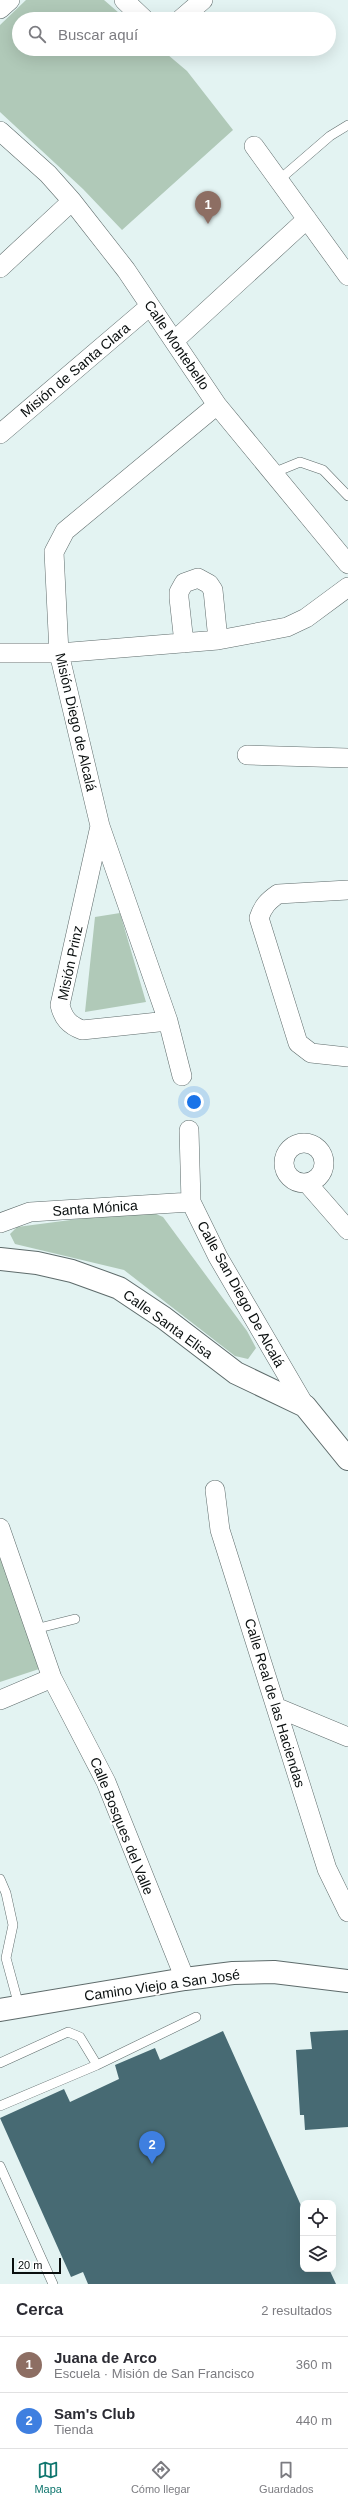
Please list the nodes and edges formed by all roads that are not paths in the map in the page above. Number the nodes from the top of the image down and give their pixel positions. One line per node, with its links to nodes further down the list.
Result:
1 (10, 0): 4 (street)
2 (124, 0): 5 (street)
3 (203, 0): 6 (street)
4 (0, 9)
5 (137, 12)
6 (189, 12)
7 (348, 125): 10 (lane)
8 (0, 132): 11 (street, Calle Montebello)
9 (254, 146): 10 (street)
10 (279, 180): 12 (street)
11 (72, 201): 13 (street); 15 (street, Calle Montebello)
12 (307, 219): 14 (street); 16 (street)
13 (0, 268)
14 (348, 276)
15 (150, 306): 16 (street, Calle Montebello); 18 (street, Misión de Santa Clara)
16 (174, 341): 17 (street, Calle Montebello)
17 (217, 405): 19 (street, Calle Montebello); 25 (street, Misión Diego de Alcalá)
18 (0, 434)
19 (274, 473): 20 (lane); 21 (street, Calle Montebello)
20 (348, 496)
21 (348, 564)
22 (348, 587): 23 (street)
23 (218, 640): 24 (street); 24 (street)
24 (184, 643): 25 (street)
25 (59, 653): 26 (street); 29 (street, Misión Diego de Alcalá)
26 (0, 654)
27 (247, 755): 28 (street)
28 (348, 758)
29 (100, 826): 31 (street, Misión Diego de Alcalá); 31 (street, Misión Prinz)
30 (348, 890): 32 (street)
31 (168, 1021): 33 (street, Misión Diego de Alcalá)
32 (348, 1057)
33 (182, 1076)
34 (189, 1130): 36 (street, Calle San Diego De Alcalá)
35 (307, 1182): 38 (street)
36 (191, 1202): 37 (street, Santa Mónica); 40 (street, Calle San Diego De Alcalá)
37 (0, 1223)
38 (348, 1230)
39 (0, 1259): 40 (street, Calle Santa Elisa)
40 (305, 1406): 41 (street)
41 (348, 1459)
42 (215, 1490): 48 (street, Calle Real de las Haciendas)
43 (0, 1528): 45 (street, Calle Bosques del Valle)
44 (75, 1619): 45 (lane)
45 (35, 1629): 46 (street, Calle Bosques del Valle)
46 (52, 1678): 47 (street); 53 (street, Calle Bosques del Valle)
47 (0, 1700)
48 (278, 1708): 49 (street); 51 (street, Calle Real de las Haciendas)
49 (348, 1737)
50 (0, 1879): 52 (lane)
51 (348, 1912)
52 (3, 1956): 55 (lane)
53 (185, 1978): 54 (street, Camino Viejo a San José); 55 (street, Camino Viejo a San José)
54 (348, 1981)
55 (10, 2008)
56 (196, 2017): 58 (lane)
57 (0, 2063): 58 (lane)
58 (98, 2065): 59 (lane)
59 (0, 2106)
60 (0, 2166): 61 (lane)
61 (53, 2284)

